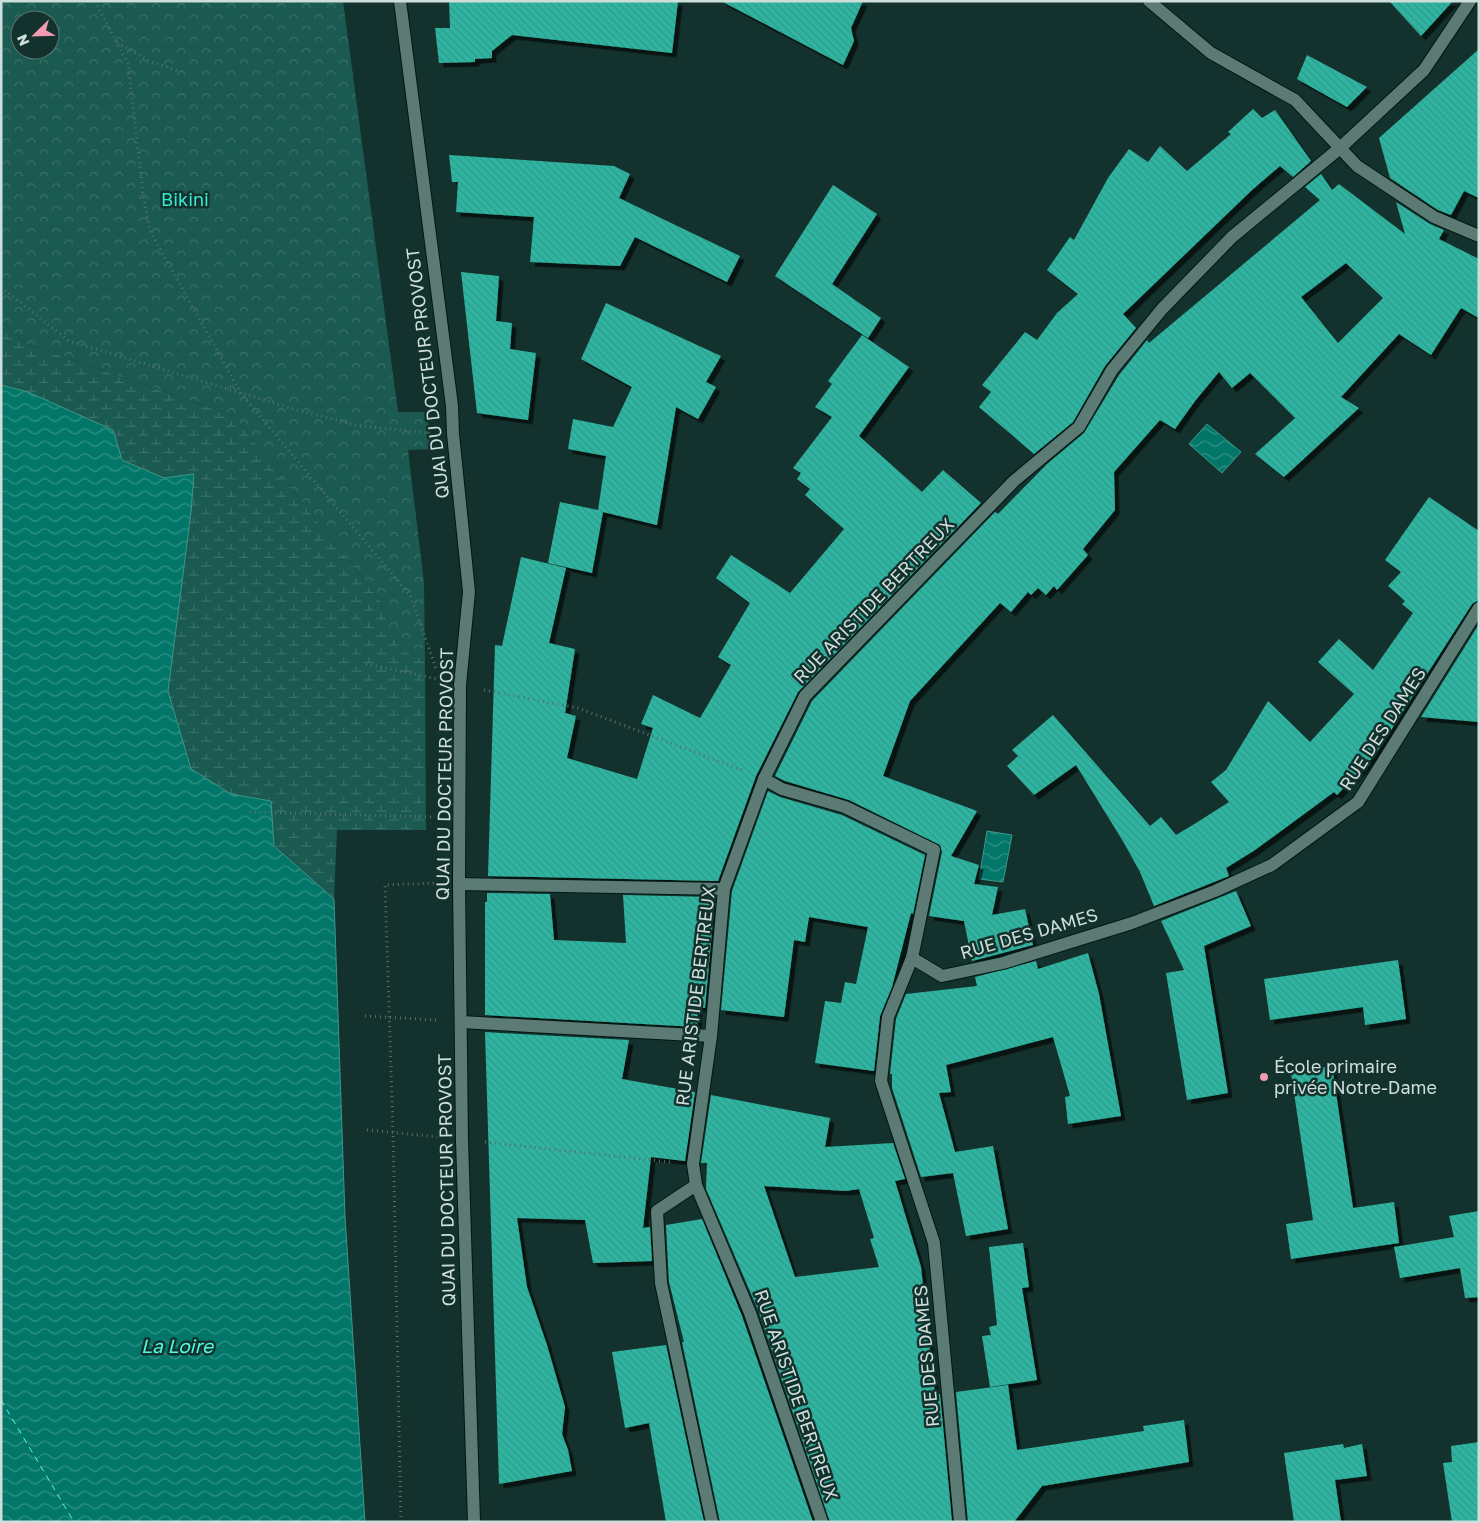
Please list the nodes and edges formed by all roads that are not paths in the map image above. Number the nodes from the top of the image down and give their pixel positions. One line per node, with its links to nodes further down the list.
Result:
1 (400, 1): 8 (street, QUAI DU DOCTEUR PROVOST)
2 (1149, 1): 4 (street)
3 (1470, 1): 4 (street, RUE ARISTIDE BERTREUX)
4 (1340, 148): 5 (street); 7 (street, RUE ARISTIDE BERTREUX)
5 (1479, 236)
6 (1479, 608): 10 (street, RUE DES DAMES)
7 (764, 779): 9 (street, RUE ARISTIDE BERTREUX); 10 (street)
8 (459, 884): 9 (street); 11 (street, QUAI DU DOCTEUR PROVOST)
9 (724, 889): 12 (street, RUE ARISTIDE BERTREUX)
10 (912, 958): 17 (street, RUE DES DAMES)
11 (461, 1022): 12 (street); 14 (street, QUAI DU DOCTEUR PROVOST)
12 (711, 1036): 13 (street, RUE ARISTIDE BERTREUX)
13 (696, 1185): 15 (street); 16 (street, RUE ARISTIDE BERTREUX)
14 (474, 1522)
15 (712, 1522)
16 (822, 1522)
17 (960, 1522)

